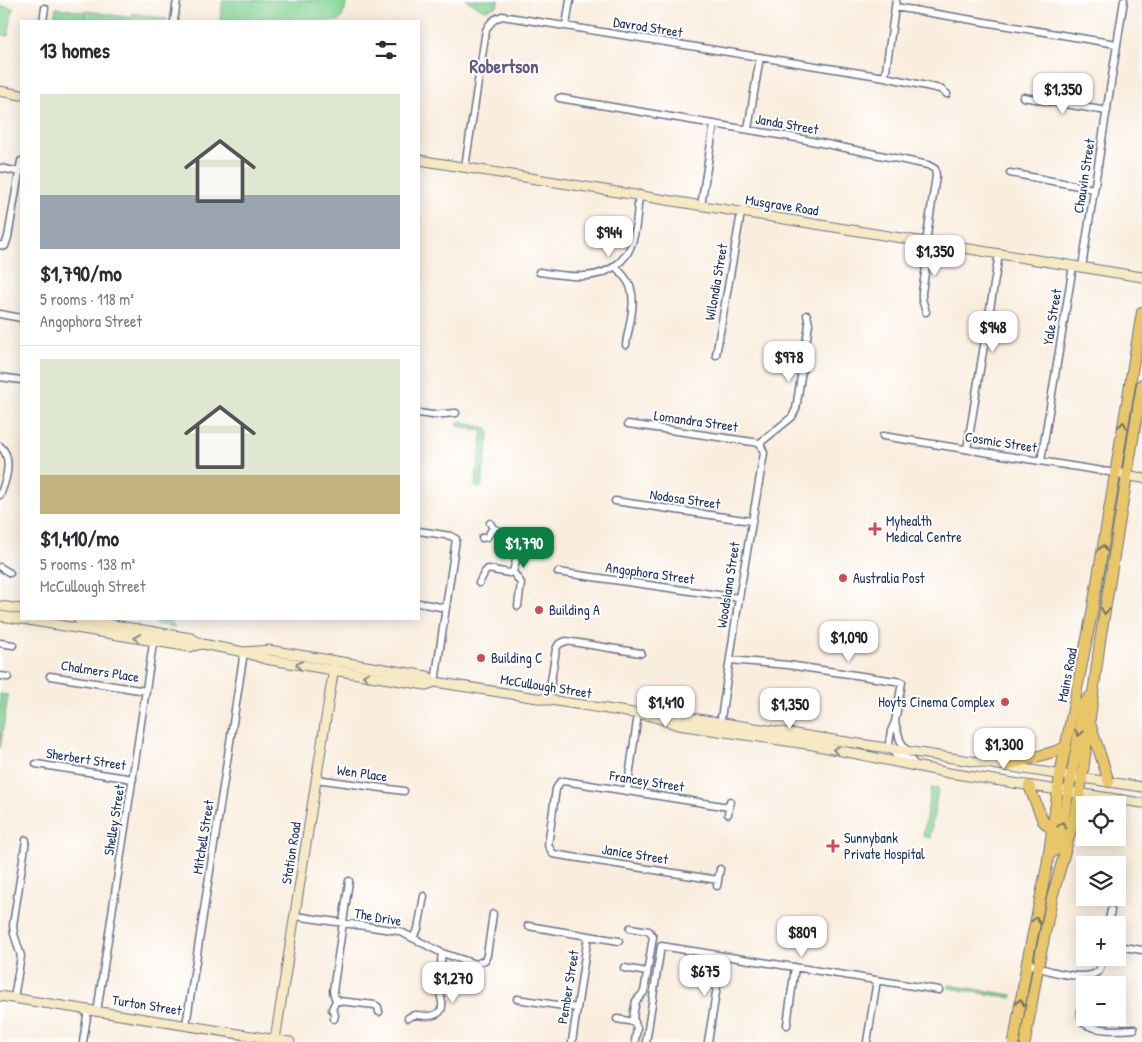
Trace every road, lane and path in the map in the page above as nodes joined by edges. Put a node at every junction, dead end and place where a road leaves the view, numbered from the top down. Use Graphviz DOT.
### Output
graph roads {
  1 [pos="177,0"];
  2 [pos="570,0"];
  3 [pos="1124,0"];
  4 [pos="896,3"];
  5 [pos="45,8"];
  6 [pos="43,20"];
  7 [pos="174,20"];
  8 [pos="566,26"];
  9 [pos="1116,44"];
  10 [pos="760,57"];
  11 [pos="885,77"];
  12 [pos="0,91"];
  13 [pos="947,94"];
  14 [pos="20,95"];
  15 [pos="1023,97"];
  16 [pos="560,98"];
  17 [pos="1107,111"];
  18 [pos="714,124"];
  19 [pos="748,129"];
  20 [pos="420,160"];
  21 [pos="466,167"];
  22 [pos="0,168"];
  23 [pos="20,172"];
  24 [pos="1010,173"];
  25 [pos="1094,189"];
  26 [pos="639,194"];
  27 [pos="701,206"];
  28 [pos="741,212"];
  29 [pos="928,242"];
  30 [pos="0,245"];
  31 [pos="999,254"];
  32 [pos="615,266"];
  33 [pos="1078,266"];
  34 [pos="539,272"];
  35 [pos="1142,277"];
  36 [pos="926,312"];
  37 [pos="1142,312"];
  38 [pos="0,314"];
  39 [pos="808,315"];
  40 [pos="20,318"];
  41 [pos="626,345"];
  42 [pos="716,356"];
  43 [pos="0,377"];
  44 [pos="20,380"];
  45 [pos="1142,384"];
  46 [pos="420,413"];
  47 [pos="456,413"];
  48 [pos="628,424"];
  49 [pos="883,436"];
  50 [pos="760,443"];
  51 [pos="0,446"];
  52 [pos="967,449"];
  53 [pos="1041,461"];
  54 [pos="1115,473"];
  55 [pos="1128,475"];
  56 [pos="1142,478"];
  57 [pos="0,495"];
  58 [pos="615,501"];
  59 [pos="751,521"];
  60 [pos="420,531"];
  61 [pos="482,538"];
  62 [pos="550,538"];
  63 [pos="522,541"];
  64 [pos="0,567"];
  65 [pos="513,572"];
  66 [pos="558,572"];
  67 [pos="10,573"];
  68 [pos="479,583"];
  69 [pos="739,598"];
  70 [pos="420,603"];
  71 [pos="0,606"];
  72 [pos="518,606"];
  73 [pos="446,608"];
  74 [pos="20,609"];
  75 [pos="0,616"];
  76 [pos="20,618"];
  77 [pos="34,620"];
  78 [pos="82,620"];
  79 [pos="154,636"];
  80 [pos="0,643"];
  81 [pos="13,645"];
  82 [pos="244,652"];
  83 [pos="641,653"];
  84 [pos="730,660"];
  85 [pos="334,666"];
  86 [pos="0,676"];
  87 [pos="50,676"];
  88 [pos="8,678"];
  89 [pos="435,682"];
  90 [pos="146,691"];
  91 [pos="1093,693"];
  92 [pos="548,700"];
  93 [pos="638,714"];
  94 [pos="895,722"];
  95 [pos="1090,722"];
  96 [pos="720,727"];
  97 [pos="1066,747"];
  98 [pos="891,749"];
  99 [pos="907,752"];
  100 [pos="36,764"];
  101 [pos="1006,766"];
  102 [pos="917,767"];
  103 [pos="1060,775"];
  104 [pos="1071,776"];
  105 [pos="1082,778"];
  106 [pos="316,779"];
  107 [pos="133,780"];
  108 [pos="1109,782"];
  109 [pos="1030,786"];
  110 [pos="1142,788"];
  111 [pos="1057,790"];
  112 [pos="404,791"];
  113 [pos="627,791"];
  114 [pos="1069,792"];
  115 [pos="1080,793"];
  116 [pos="1097,796"];
  117 [pos="1126,801"];
  118 [pos="1142,803"];
  119 [pos="729,807"];
  120 [pos="1076,822"];
  121 [pos="1052,830"];
  122 [pos="26,840"];
  123 [pos="549,850"];
  124 [pos="1048,855"];
  125 [pos="720,869"];
  126 [pos="348,881"];
  127 [pos="424,896"];
  128 [pos="1111,910"];
  129 [pos="493,914"];
  130 [pos="295,916"];
  131 [pos="1110,916"];
  132 [pos="343,923"];
  133 [pos="528,926"];
  134 [pos="630,928"];
  135 [pos="588,936"];
  136 [pos="413,937"];
  137 [pos="619,941"];
  138 [pos="1126,947"];
  139 [pos="1142,950"];
  140 [pos="442,952"];
  141 [pos="722,956"];
  142 [pos="1027,962"];
  143 [pos="1101,966"];
  144 [pos="624,968"];
  145 [pos="795,968"];
  146 [pos="1038,968"];
  147 [pos="647,972"];
  148 [pos="1082,976"];
  149 [pos="1089,976"];
  150 [pos="877,980"];
  151 [pos="939,990"];
  152 [pos="0,996"];
  153 [pos="14,998"];
  154 [pos="337,999"];
  155 [pos="517,999"];
  156 [pos="577,1008"];
  157 [pos="92,1011"];
  158 [pos="379,1012"];
  159 [pos="408,1018"];
  160 [pos="334,1019"];
  161 [pos="617,1019"];
  162 [pos="635,1022"];
  163 [pos="787,1024"];
  164 [pos="186,1025"];
  165 [pos="1087,1026"];
  166 [pos="1134,1029"];
  167 [pos="283,1041"];
  168 [pos="83,1042"];
  169 [pos="572,1042"];
  170 [pos="635,1042"];
  171 [pos="646,1042"];
  172 [pos="708,1042"];
  173 [pos="867,1042"];
  174 [pos="1014,1042"];
  175 [pos="1026,1042"];
  1 -- 7 [label="street"];
  2 -- 8 [label="street"];
  3 -- 9 [label="street, Chauvin Street"];
  4 -- 9 [label="street"];
  4 -- 11 [label="street"];
  5 -- 6 [label="street"];
  8 -- 10 [label="street, Davrod Street"];
  8 -- 21 [label="street, Davrod Street"];
  9 -- 17 [label="street, Chauvin Street"];
  10 -- 11 [label="street, Davrod Street"];
  10 -- 19 [label="street"];
  11 -- 13 [label="street, Davrod Street"];
  12 -- 14 [label="main road"];
  15 -- 17 [label="street"];
  16 -- 18 [label="street, Janda Street"];
  17 -- 25 [label="street, Chauvin Street"];
  18 -- 19 [label="street, Janda Street"];
  18 -- 27 [label="street"];
  19 -- 29 [label="street, Janda Street"];
  20 -- 21 [label="main road, Musgrave Road"];
  21 -- 26 [label="main road, Musgrave Road"];
  22 -- 23 [label="street"];
  23 -- 30 [label="street"];
  24 -- 25 [label="street"];
  25 -- 33 [label="street, Chauvin Street"];
  26 -- 27 [label="main road, Musgrave Road"];
  26 -- 32 [label="street"];
  27 -- 28 [label="main road, Musgrave Road"];
  28 -- 29 [label="main road, Musgrave Road"];
  28 -- 42 [label="street, Wilondia Street"];
  29 -- 31 [label="main road, Musgrave Road"];
  29 -- 36 [label="street, Janda Street"];
  31 -- 33 [label="main road, Musgrave Road"];
  31 -- 52 [label="street"];
  32 -- 34 [label="street"];
  32 -- 41 [label="street"];
  33 -- 35 [label="main road, Musgrave Road"];
  33 -- 53 [label="street, Yale Street"];
  54 -- 37 [label="main road, Mains Road, one-way"];
  38 -- 40 [label="street"];
  39 -- 50 [label="street"];
  43 -- 44 [label="street"];
  45 -- 55 [label="main road, Mains Road"];
  46 -- 47 [label="street"];
  48 -- 50 [label="street, Lomandra Street"];
  49 -- 52 [label="street, Cosmic Street"];
  50 -- 59 [label="street, Woodsiana Street"];
  51 -- 57 [label="street"];
  52 -- 53 [label="street, Cosmic Street"];
  53 -- 54 [label="street, Cosmic Street"];
  54 -- 55 [label="main road"];
  97 -- 54 [label="main road, Mains Road, one-way"];
  55 -- 56 [label="main road"];
  55 -- 91 [label="main road, Mains Road, one-way"];
  58 -- 59 [label="street, Nodosa Street"];
  59 -- 69 [label="street, Woodsiana Street"];
  60 -- 73 [label="street"];
  61 -- 63 [label="street"];
  62 -- 63 [label="street"];
  63 -- 65 [label="street"];
  64 -- 67 [label="street"];
  65 -- 68 [label="street"];
  65 -- 72 [label="street"];
  66 -- 69 [label="street, Angophora Street"];
  69 -- 84 [label="street, Woodsiana Street"];
  70 -- 73 [label="street"];
  71 -- 74 [label="main road"];
  73 -- 89 [label="street"];
  75 -- 76 [label="main road, McCullough Street"];
  79 -- 77 [label="main road, McCullough Street, one-way"];
  78 -- 79 [label="main road, McCullough Street"];
  79 -- 82 [label="main road, McCullough Street"];
  79 -- 90 [label="street, Shelley Street"];
  80 -- 81 [label="street"];
  82 -- 85 [label="main road, McCullough Street"];
  82 -- 164 [label="street, Mitchell Street"];
  83 -- 92 [label="street"];
  84 -- 94 [label="street"];
  84 -- 96 [label="street, Woodsiana Street"];
  85 -- 89 [label="main road, McCullough Street"];
  85 -- 106 [label="main road, Station Road"];
  86 -- 88 [label="street"];
  87 -- 90 [label="street, Chalmers Place"];
  89 -- 92 [label="main road, McCullough Street"];
  90 -- 107 [label="street, Shelley Street"];
  91 -- 95 [label="main road, Mains Road"];
  91 -- 104 [label="main road, one-way"];
  92 -- 93 [label="main road, McCullough Street"];
  93 -- 96 [label="main road, McCullough Street"];
  93 -- 113 [label="street"];
  94 -- 98 [label="street"];
  94 -- 99 [label="street"];
  95 -- 105 [label="main road, Mains Road"];
  95 -- 108 [label="main road"];
  96 -- 98 [label="main road, McCullough Street"];
  102 -- 96 [label="main road, McCullough Street, one-way"];
  97 -- 101 [label="main road"];
  97 -- 103 [label="main road, Mains Road"];
  98 -- 99 [label="main road, McCullough Street"];
  98 -- 102 [label="street"];
  99 -- 101 [label="main road, McCullough Street"];
  100 -- 107 [label="street, Sherbert Street"];
  101 -- 103 [label="main road, McCullough Street"];
  102 -- 109 [label="main road, McCullough Street"];
  103 -- 104 [label="main road, McCullough Street"];
  103 -- 111 [label="main road, Mains Road"];
  104 -- 105 [label="main road, McCullough Street"];
  104 -- 114 [label="main road"];
  105 -- 108 [label="main road, McCullough Street"];
  105 -- 115 [label="main road, Mains Road"];
  106 -- 112 [label="street, Wen Place"];
  106 -- 130 [label="main road, Station Road"];
  107 -- 157 [label="street, Shelley Street"];
  108 -- 110 [label="main road, McCullough Street"];
  109 -- 111 [label="main road, McCullough Street"];
  109 -- 121 [label="main road"];
  111 -- 114 [label="main road, McCullough Street"];
  111 -- 121 [label="main road, Mains Road"];
  113 -- 119 [label="street, Francey Street"];
  113 -- 123 [label="street, Francey Street"];
  114 -- 115 [label="main road, McCullough Street"];
  124 -- 114 [label="main road, one-way"];
  115 -- 116 [label="main road, McCullough Street"];
  117 -- 118 [label="main road, McCullough Street"];
  120 -- 146 [label="main road, Mains Road"];
  121 -- 124 [label="main road, Mains Road"];
  122 -- 153 [label="street"];
  123 -- 125 [label="street, Janice Street"];
  142 -- 124 [label="main road, Mains Road, one-way"];
  126 -- 132 [label="street"];
  127 -- 136 [label="street"];
  128 -- 131 [label="street"];
  129 -- 140 [label="street, The Drive"];
  130 -- 132 [label="street, The Drive"];
  130 -- 167 [label="main road, Station Road"];
  132 -- 136 [label="street, The Drive"];
  132 -- 154 [label="street"];
  133 -- 135 [label="street"];
  134 -- 147 [label="street"];
  135 -- 137 [label="street"];
  135 -- 156 [label="street, Pember Street"];
  136 -- 140 [label="street, The Drive"];
  138 -- 139 [label="street"];
  140 -- 159 [label="street"];
  141 -- 145 [label="street"];
  141 -- 171 [label="street"];
  141 -- 172 [label="street"];
  142 -- 146 [label="street"];
  174 -- 142 [label="main road, Mains Road, one-way"];
  143 -- 149 [label="street"];
  144 -- 147 [label="street"];
  145 -- 150 [label="street"];
  145 -- 163 [label="street"];
  146 -- 148 [label="street"];
  146 -- 175 [label="main road, Mains Road"];
  147 -- 162 [label="street"];
  150 -- 151 [label="street"];
  150 -- 173 [label="street"];
  152 -- 153 [label="main road, Turton Street"];
  153 -- 157 [label="main road, Turton Street"];
  154 -- 158 [label="street"];
  154 -- 160 [label="street"];
  155 -- 156 [label="street"];
  156 -- 169 [label="street, Pember Street"];
  157 -- 164 [label="main road, Turton Street"];
  157 -- 168 [label="street, Shelley Street"];
  161 -- 162 [label="street"];
  162 -- 170 [label="street"];
  164 -- 167 [label="main road, Turton Street"];
  165 -- 166 [label="street"];
}
